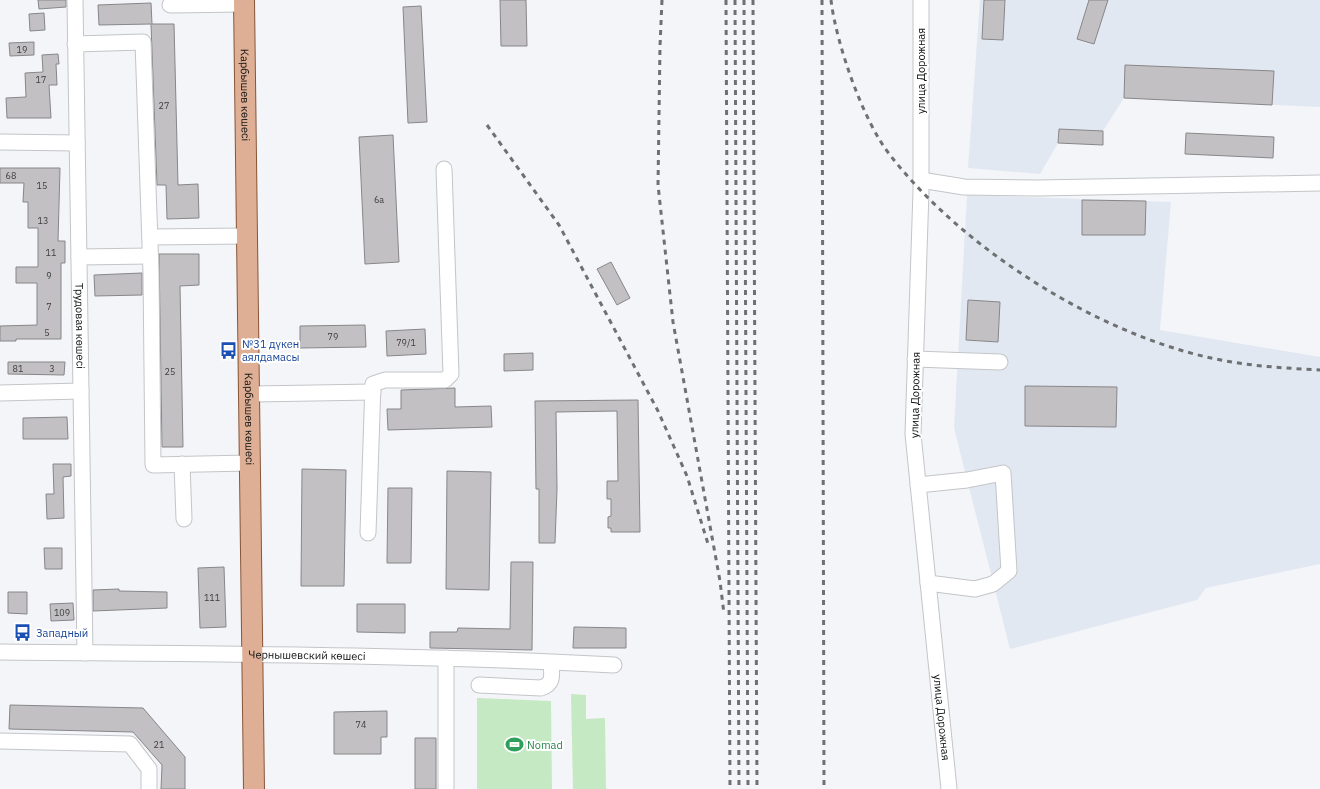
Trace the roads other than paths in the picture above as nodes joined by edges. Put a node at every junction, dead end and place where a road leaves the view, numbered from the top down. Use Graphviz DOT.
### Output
graph roads {
  1 [pos="75,0"];
  2 [pos="921,0"];
  3 [pos="244,2"];
  4 [pos="170,5"];
  5 [pos="75,44"];
  6 [pos="0,142"];
  7 [pos="78,142"];
  8 [pos="444,168"];
  9 [pos="921,180"];
  10 [pos="1320,183"];
  11 [pos="246,236"];
  12 [pos="150,237"];
  13 [pos="150,256"];
  14 [pos="79,257"];
  15 [pos="915,359"];
  16 [pos="1000,362"];
  17 [pos="81,391"];
  18 [pos="373,392"];
  19 [pos="0,393"];
  20 [pos="248,394"];
  21 [pos="249,463"];
  22 [pos="182,464"];
  23 [pos="918,485"];
  24 [pos="184,519"];
  25 [pos="368,533"];
  26 [pos="928,583"];
  27 [pos="0,652"];
  28 [pos="85,653"];
  29 [pos="251,654"];
  30 [pos="446,658"];
  31 [pos="552,663"];
  32 [pos="614,665"];
  33 [pos="479,685"];
  34 [pos="0,741"];
  35 [pos="149,789"];
  36 [pos="254,789"];
  37 [pos="446,789"];
  38 [pos="949,789"];
  1 -- 5 [label="street, Трудовая көшесі"];
  2 -- 9 [label="street, улица Дорожная"];
  3 -- 4 [label="street"];
  3 -- 11 [label="main road, Карбышев көшесі"];
  5 -- 7 [label="street, Трудовая көшесі"];
  5 -- 12 [label="street"];
  6 -- 7 [label="street"];
  7 -- 14 [label="street, Трудовая көшесі"];
  8 -- 18 [label="street"];
  9 -- 10 [label="street"];
  9 -- 15 [label="street, улица Дорожная"];
  11 -- 12 [label="street"];
  11 -- 20 [label="main road, Карбышев көшесі"];
  12 -- 13 [label="street"];
  13 -- 14 [label="street"];
  13 -- 22 [label="street"];
  14 -- 17 [label="street, Трудовая көшесі"];
  15 -- 16 [label="street"];
  15 -- 23 [label="street, улица Дорожная"];
  17 -- 19 [label="street"];
  17 -- 28 [label="street, Трудовая көшесі"];
  18 -- 20 [label="street"];
  18 -- 25 [label="street"];
  20 -- 21 [label="main road, Карбышев көшесі"];
  21 -- 22 [label="street"];
  21 -- 29 [label="main road, Карбышев көшесі"];
  22 -- 24 [label="street"];
  23 -- 26 [label="street, улица Дорожная"];
  23 -- 26 [label="street"];
  26 -- 38 [label="street, улица Дорожная"];
  27 -- 28 [label="street, Чернышевский көшесі"];
  28 -- 29 [label="street, Чернышевский көшесі"];
  29 -- 30 [label="street, Чернышевский көшесі"];
  29 -- 36 [label="main road, Карбышев көшесі"];
  30 -- 31 [label="street, Чернышевский көшесі"];
  30 -- 37 [label="street"];
  31 -- 32 [label="street, Чернышевский көшесі"];
  31 -- 33 [label="street"];
  34 -- 35 [label="street"];
}
